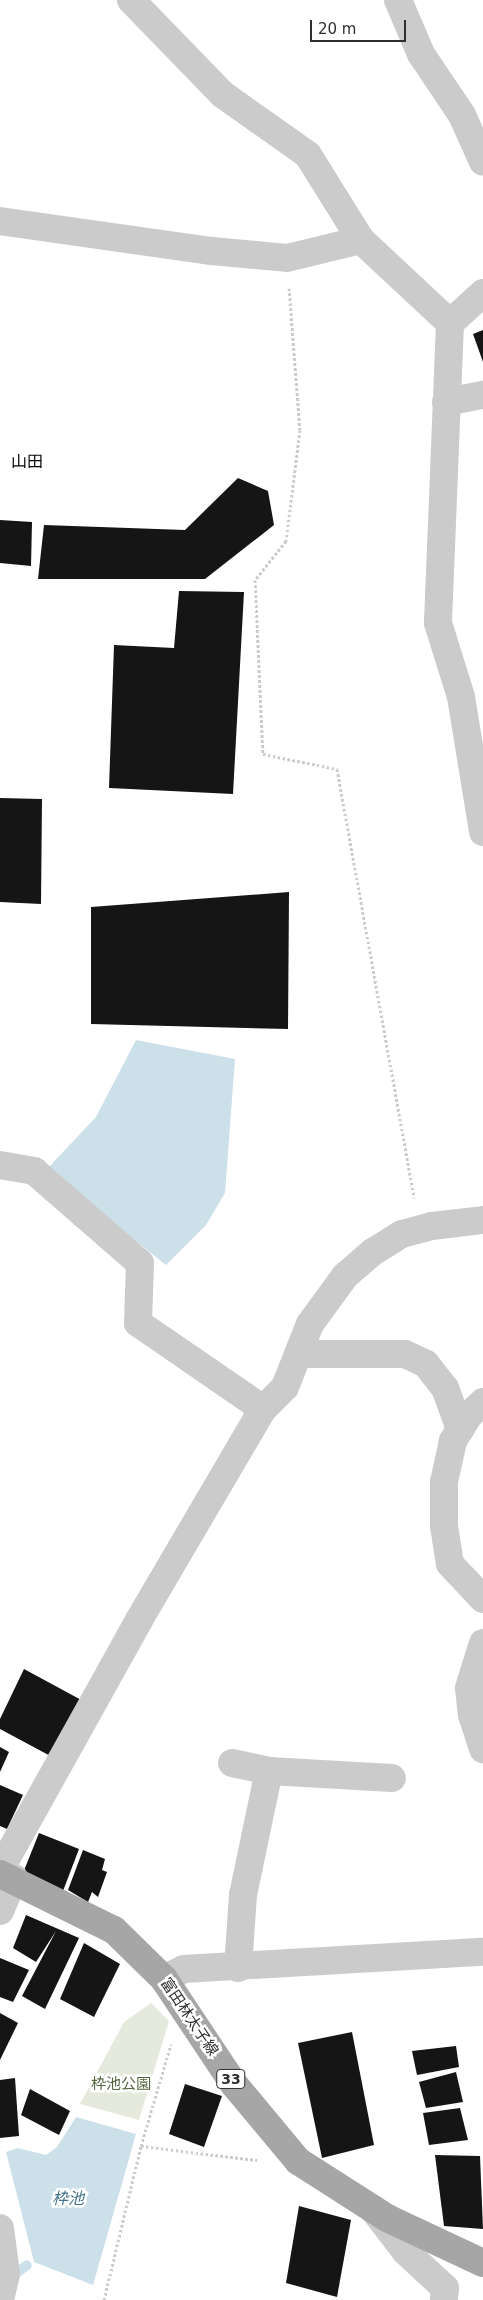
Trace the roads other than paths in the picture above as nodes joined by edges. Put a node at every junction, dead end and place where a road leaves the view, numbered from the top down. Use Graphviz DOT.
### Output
graph roads {
  1 [pos="132,0"];
  2 [pos="398,0"];
  3 [pos="483,162"];
  4 [pos="0,221"];
  5 [pos="362,240"];
  6 [pos="483,293"];
  7 [pos="450,323"];
  8 [pos="483,395"];
  9 [pos="446,402"];
  10 [pos="472,701"];
  11 [pos="483,832"];
  12 [pos="0,1165"];
  13 [pos="483,1220"];
  14 [pos="300,1354"];
  15 [pos="483,1402"];
  16 [pos="263,1409"];
  17 [pos="460,1429"];
  18 [pos="483,1600"];
  19 [pos="483,1643"];
  20 [pos="483,1749"];
  21 [pos="232,1763"];
  22 [pos="269,1770"];
  23 [pos="392,1778"];
  24 [pos="5,1874"];
  25 [pos="0,1911"];
  26 [pos="483,1952"];
  27 [pos="238,1968"];
  28 [pos="164,1979"];
  29 [pos="373,2209"];
  30 [pos="0,2228"];
  31 [pos="483,2263"];
  32 [pos="0,2299"];
  33 [pos="444,2300"];
  1 -- 5 [label="street"];
  2 -- 3 [label="street"];
  4 -- 5 [label="street"];
  5 -- 7 [label="street"];
  6 -- 7 [label="street"];
  7 -- 9 [label="street"];
  8 -- 9 [label="street"];
  9 -- 10 [label="street"];
  10 -- 11 [label="street"];
  12 -- 16 [label="street"];
  13 -- 14 [label="street"];
  14 -- 16 [label="street"];
  14 -- 17 [label="street"];
  15 -- 17 [label="street"];
  16 -- 24 [label="street"];
  17 -- 18 [label="street"];
  19 -- 20 [label="street"];
  21 -- 22 [label="street"];
  22 -- 23 [label="street"];
  22 -- 27 [label="street"];
  24 -- 25 [label="street"];
  24 -- 28 [label="main road, 富田林太子線 / 33"];
  26 -- 27 [label="street"];
  27 -- 28 [label="street"];
  28 -- 29 [label="main road, 富田林太子線 / 33"];
  29 -- 31 [label="main road, 富田林太子線 / 33"];
  29 -- 33 [label="street"];
  30 -- 32 [label="street"];
}
